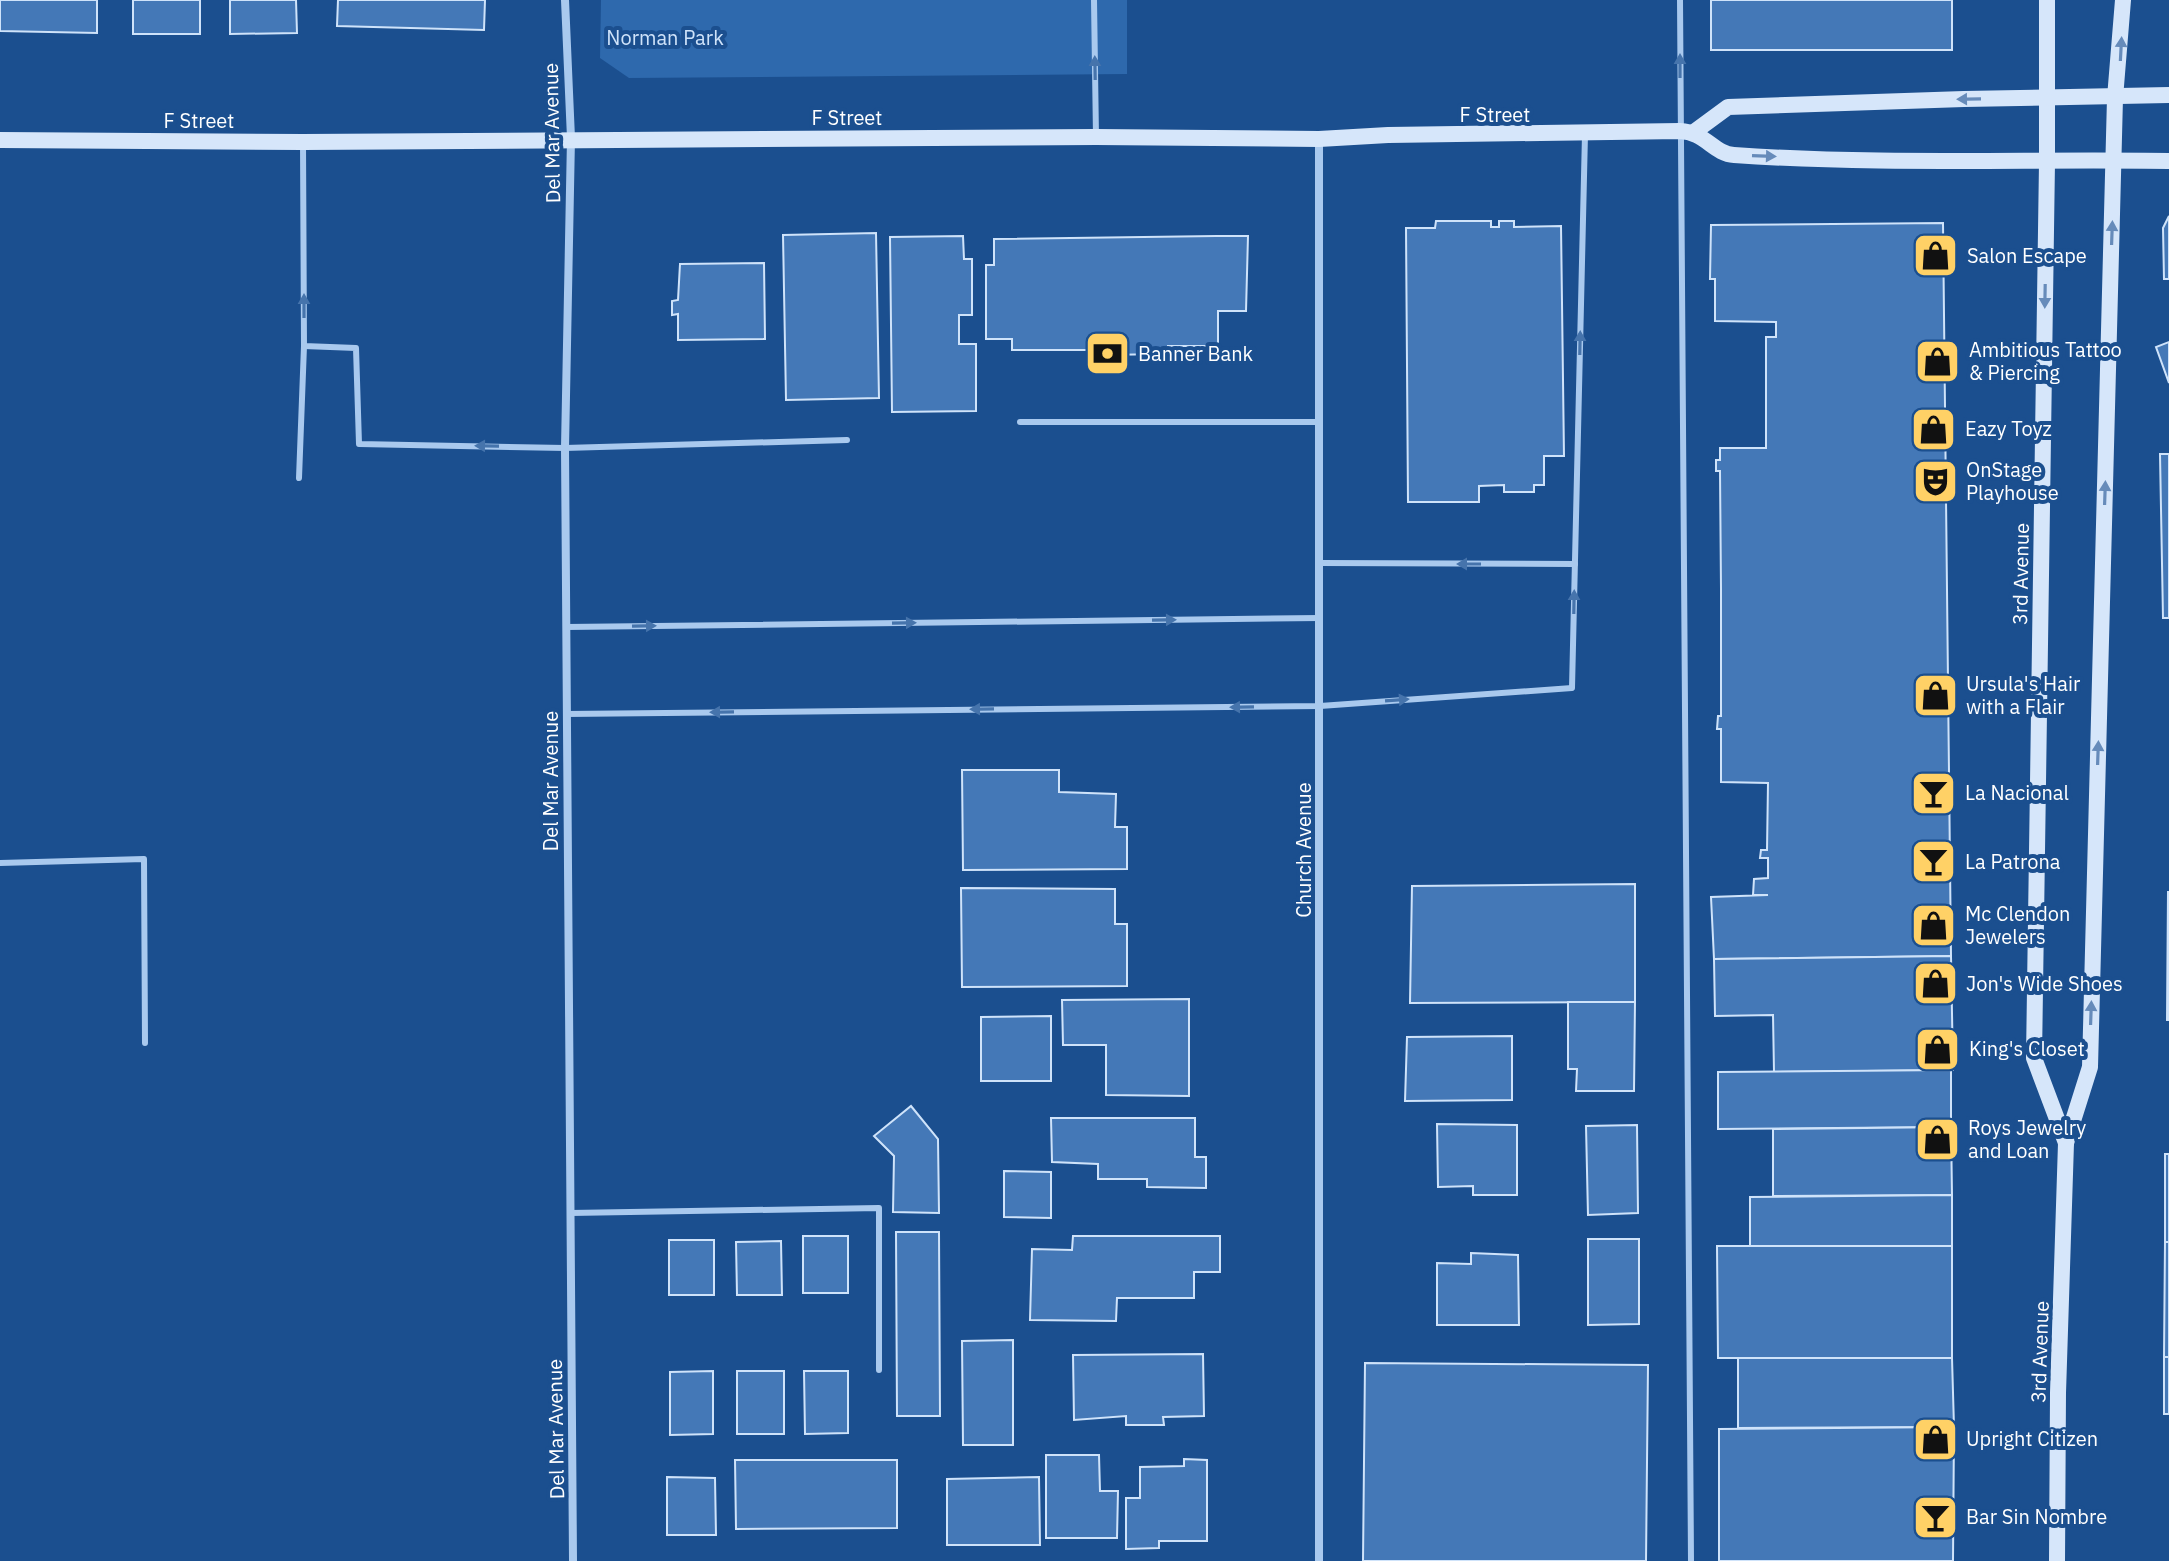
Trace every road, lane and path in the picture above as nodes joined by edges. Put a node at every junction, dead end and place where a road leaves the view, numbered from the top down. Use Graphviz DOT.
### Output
graph roads {
  1 [pos="565,0"];
  2 [pos="1094,0"];
  3 [pos="1680,0"];
  4 [pos="2047,0"];
  5 [pos="2123,0"];
  6 [pos="2169,95"];
  7 [pos="2047,97"];
  8 [pos="2115,98"];
  9 [pos="1687,132"];
  10 [pos="1585,134"];
  11 [pos="1096,137"];
  12 [pos="571,138"];
  13 [pos="1319,139"];
  14 [pos="0,140"];
  15 [pos="303,142"];
  16 [pos="2114,160"];
  17 [pos="2169,161"];
  18 [pos="2047,162"];
  19 [pos="304,346"];
  20 [pos="1020,422"];
  21 [pos="1320,422"];
  22 [pos="847,440"];
  23 [pos="565,448"];
  24 [pos="299,478"];
  25 [pos="1320,563"];
  26 [pos="1575,564"];
  27 [pos="1320,618"];
  28 [pos="566,627"];
  29 [pos="1320,706"];
  30 [pos="566,714"];
  31 [pos="0,863"];
  32 [pos="145,1043"];
  33 [pos="2066,1143"];
  34 [pos="570,1213"];
  35 [pos="879,1370"];
  36 [pos="573,1561"];
  37 [pos="1319,1561"];
  38 [pos="1691,1561"];
  39 [pos="2057,1561"];
  1 -- 12 [label="street, Del Mar Avenue"];
  11 -- 2 [label="lane, one-way"];
  9 -- 3 [label="lane, one-way"];
  4 -- 7 [label="main road, 3rd Avenue"];
  8 -- 5 [label="main road, 3rd Avenue, one-way"];
  6 -- 8 [label="main road"];
  7 -- 8 [label="main road"];
  7 -- 9 [label="main road, one-way"];
  7 -- 18 [label="main road, 3rd Avenue"];
  8 -- 16 [label="main road, 3rd Avenue"];
  9 -- 10 [label="main road, F Street"];
  9 -- 18 [label="main road, one-way"];
  9 -- 38 [label="lane"];
  10 -- 13 [label="main road, F Street"];
  26 -- 10 [label="lane, one-way"];
  11 -- 12 [label="main road, F Street"];
  11 -- 13 [label="main road, F Street"];
  12 -- 15 [label="main road, F Street"];
  12 -- 23 [label="street, Del Mar Avenue"];
  13 -- 21 [label="street, Church Avenue"];
  14 -- 15 [label="main road, F Street"];
  19 -- 15 [label="lane, one-way"];
  16 -- 17 [label="main road"];
  16 -- 18 [label="main road"];
  33 -- 16 [label="main road, 3rd Avenue, one-way"];
  18 -- 33 [label="main road, 3rd Avenue, one-way"];
  23 -- 19 [label="lane, one-way"];
  19 -- 24 [label="lane"];
  20 -- 21 [label="lane"];
  21 -- 25 [label="street, Church Avenue"];
  22 -- 23 [label="lane"];
  23 -- 28 [label="street, Del Mar Avenue"];
  26 -- 25 [label="lane, one-way"];
  25 -- 27 [label="street, Church Avenue"];
  29 -- 26 [label="lane, one-way"];
  28 -- 27 [label="lane, one-way"];
  27 -- 29 [label="street, Church Avenue"];
  28 -- 30 [label="street, Del Mar Avenue"];
  29 -- 30 [label="lane, one-way"];
  29 -- 37 [label="street, Church Avenue"];
  30 -- 34 [label="street, Del Mar Avenue"];
  31 -- 32 [label="lane"];
  33 -- 39 [label="main road, 3rd Avenue"];
  34 -- 35 [label="lane"];
  34 -- 36 [label="street, Del Mar Avenue"];
}
